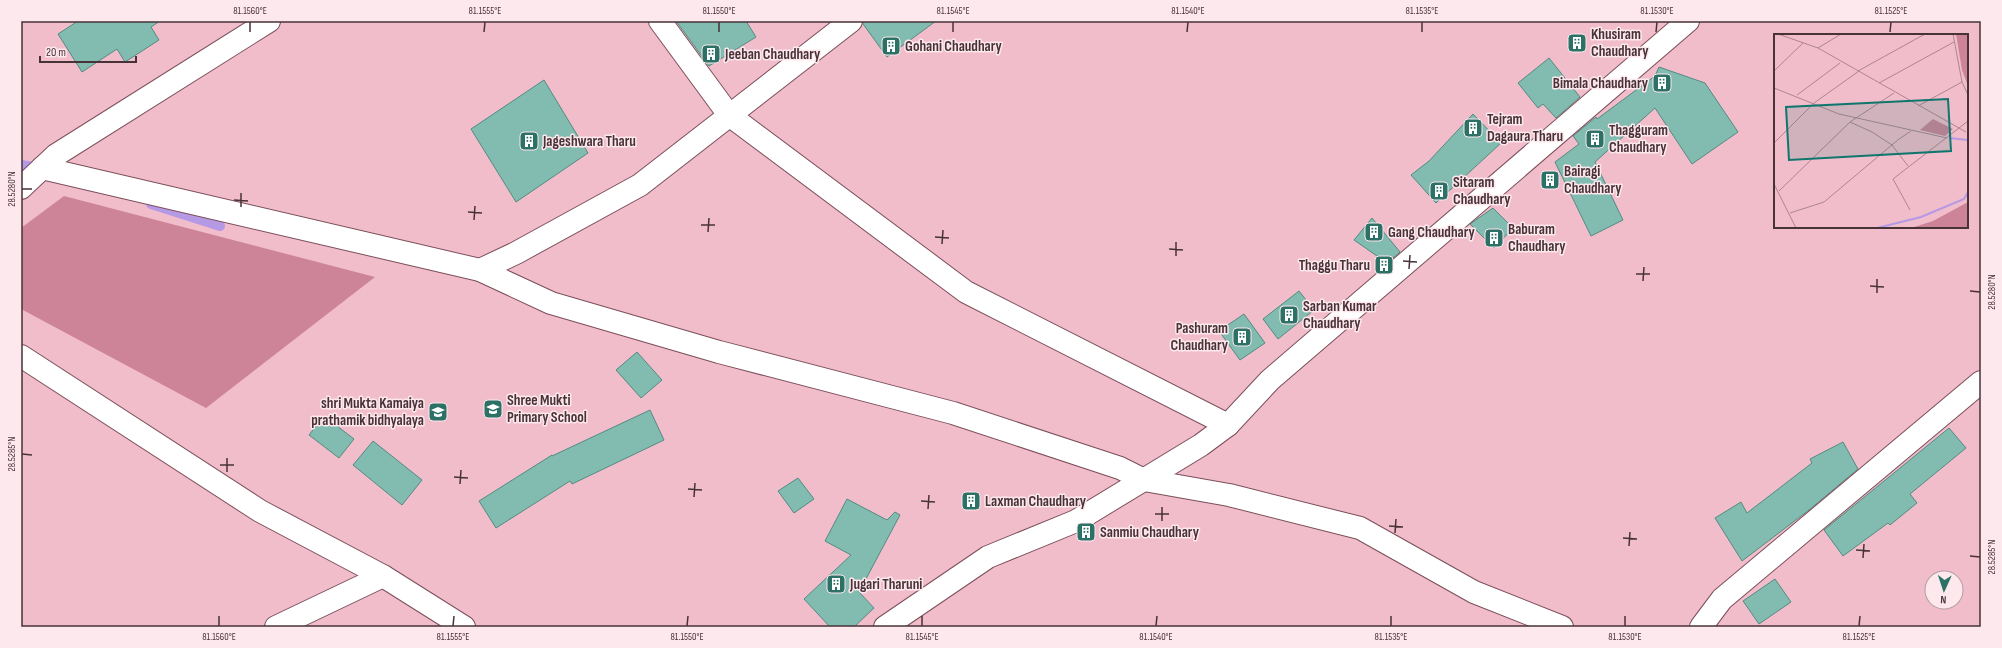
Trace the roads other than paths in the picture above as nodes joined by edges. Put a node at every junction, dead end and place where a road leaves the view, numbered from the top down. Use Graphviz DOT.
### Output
graph roads {
  1 [pos="269,21"];
  2 [pos="660,21"];
  3 [pos="851,21"];
  4 [pos="1688,21"];
  5 [pos="729,115"];
  6 [pos="42,168"];
  7 [pos="21,188"];
  8 [pos="480,270"];
  9 [pos="21,356"];
  10 [pos="1981,382"];
  11 [pos="1228,425"];
  12 [pos="1144,480"];
  13 [pos="382,576"];
  14 [pos="276,627"];
  15 [pos="464,627"];
  16 [pos="885,627"];
  17 [pos="1562,627"];
  18 [pos="1701,627"];
  1 -- 6 [label="street"];
  2 -- 5 [label="street"];
  3 -- 5 [label="street"];
  4 -- 11 [label="street"];
  5 -- 8 [label="street"];
  5 -- 11 [label="street"];
  6 -- 7 [label="street"];
  6 -- 8 [label="street"];
  8 -- 12 [label="street"];
  9 -- 13 [label="street"];
  10 -- 18 [label="street"];
  11 -- 12 [label="street"];
  12 -- 16 [label="street"];
  12 -- 17 [label="street"];
  13 -- 14 [label="street"];
  13 -- 15 [label="street"];
}
